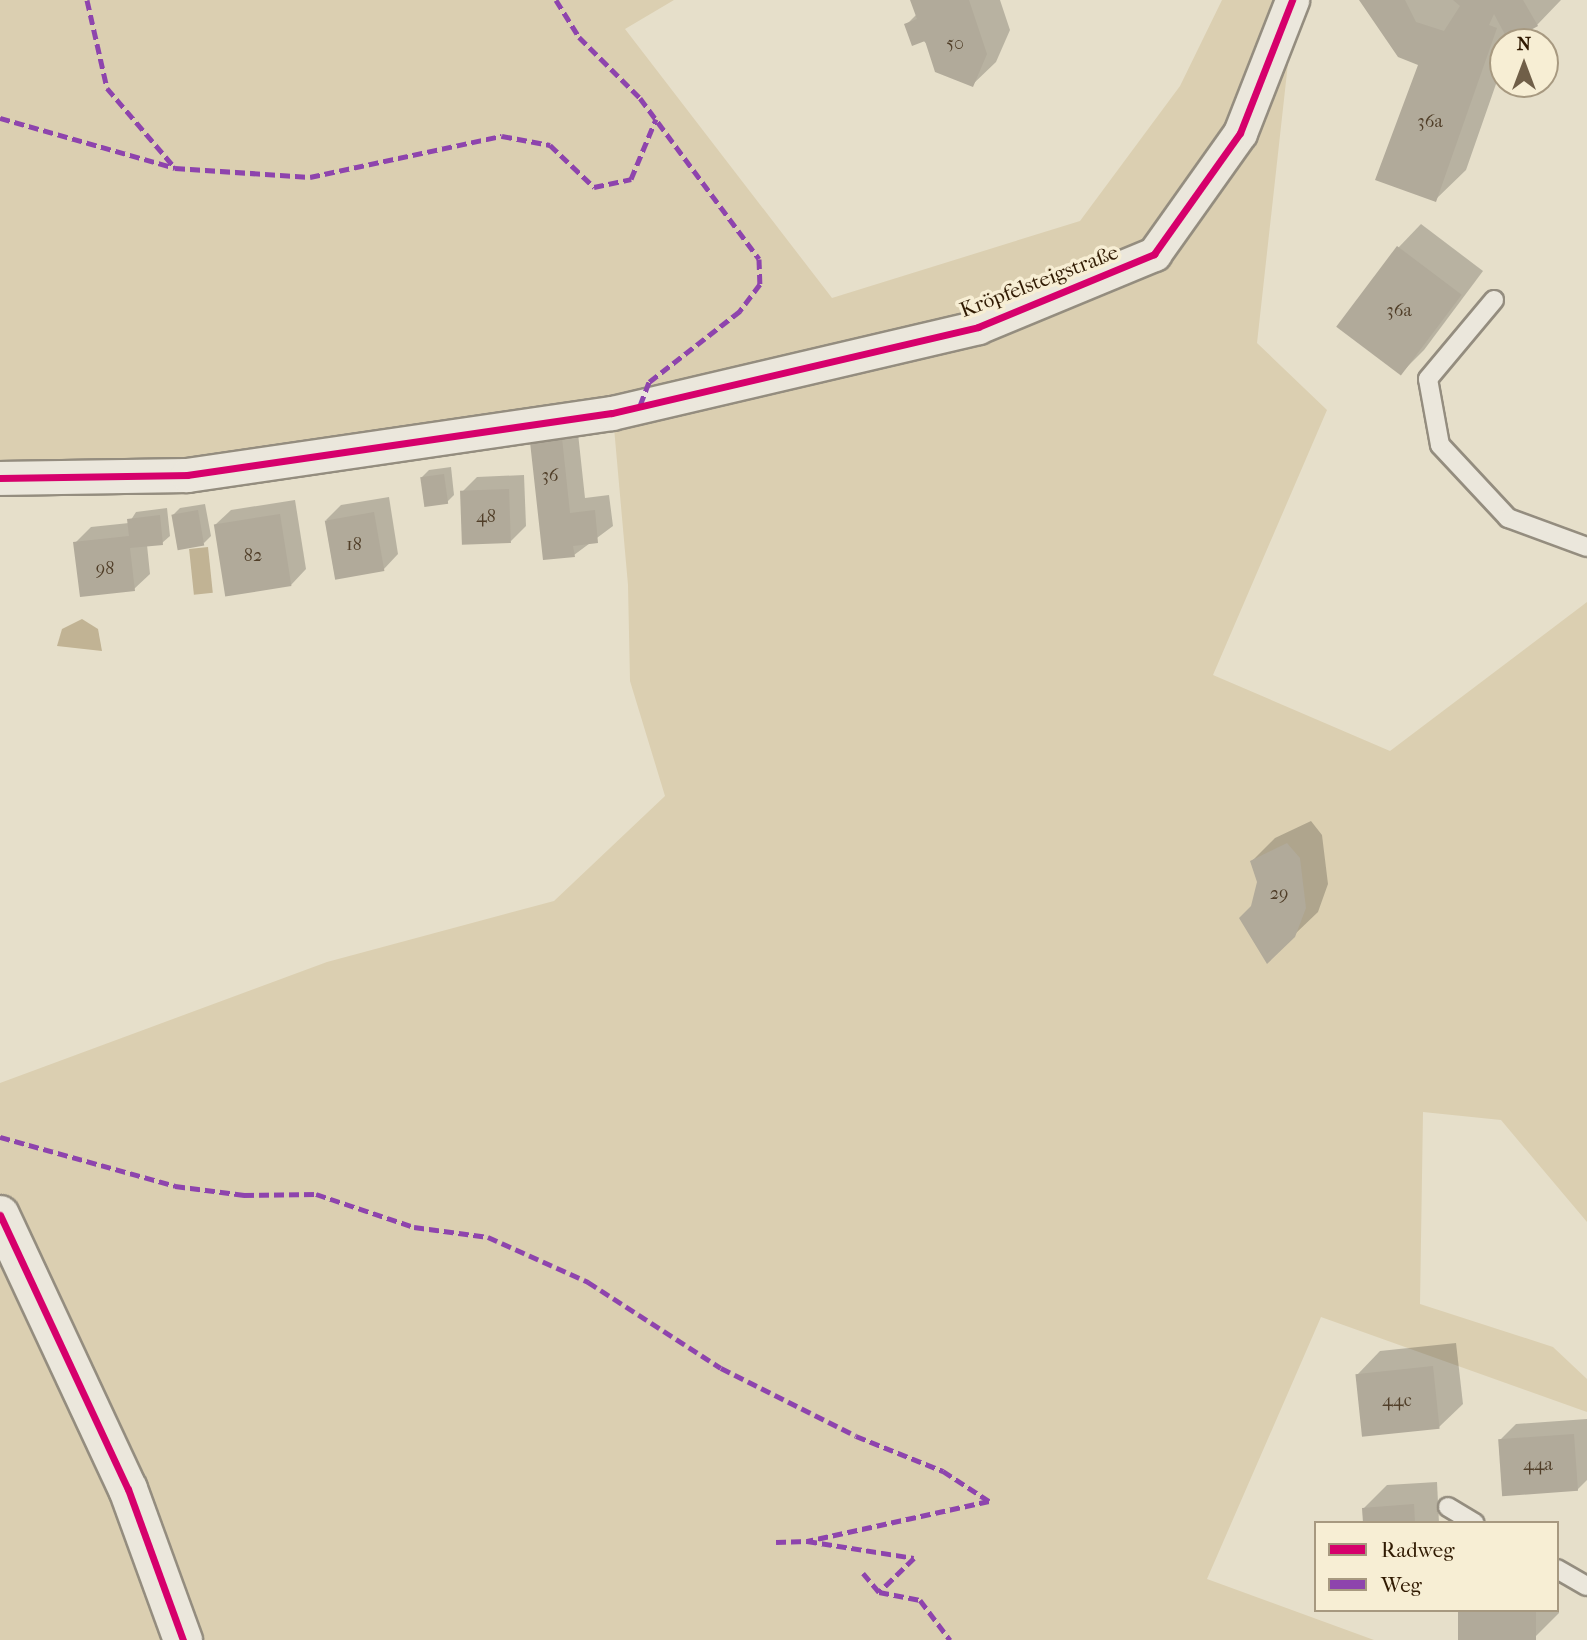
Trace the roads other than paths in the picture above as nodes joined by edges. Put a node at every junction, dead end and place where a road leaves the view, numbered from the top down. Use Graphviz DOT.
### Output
graph roads {
  1 [pos="1292,0"];
  2 [pos="1494,300"];
  3 [pos="0,478"];
  4 [pos="1587,547"];
  5 [pos="0,1215"];
  6 [pos="1448,1507"];
  7 [pos="1472,1521"];
  8 [pos="1587,1565"];
  9 [pos="1559,1570"];
  10 [pos="1583,1584"];
  11 [pos="183,1640"];
  1 -- 3 [label="street, Kröpfelsteigstraße"];
  2 -- 4 [label="lane"];
  5 -- 11 [label="street"];
  6 -- 7 [label="lane"];
  8 -- 10 [label="lane"];
  9 -- 10 [label="lane"];
}
